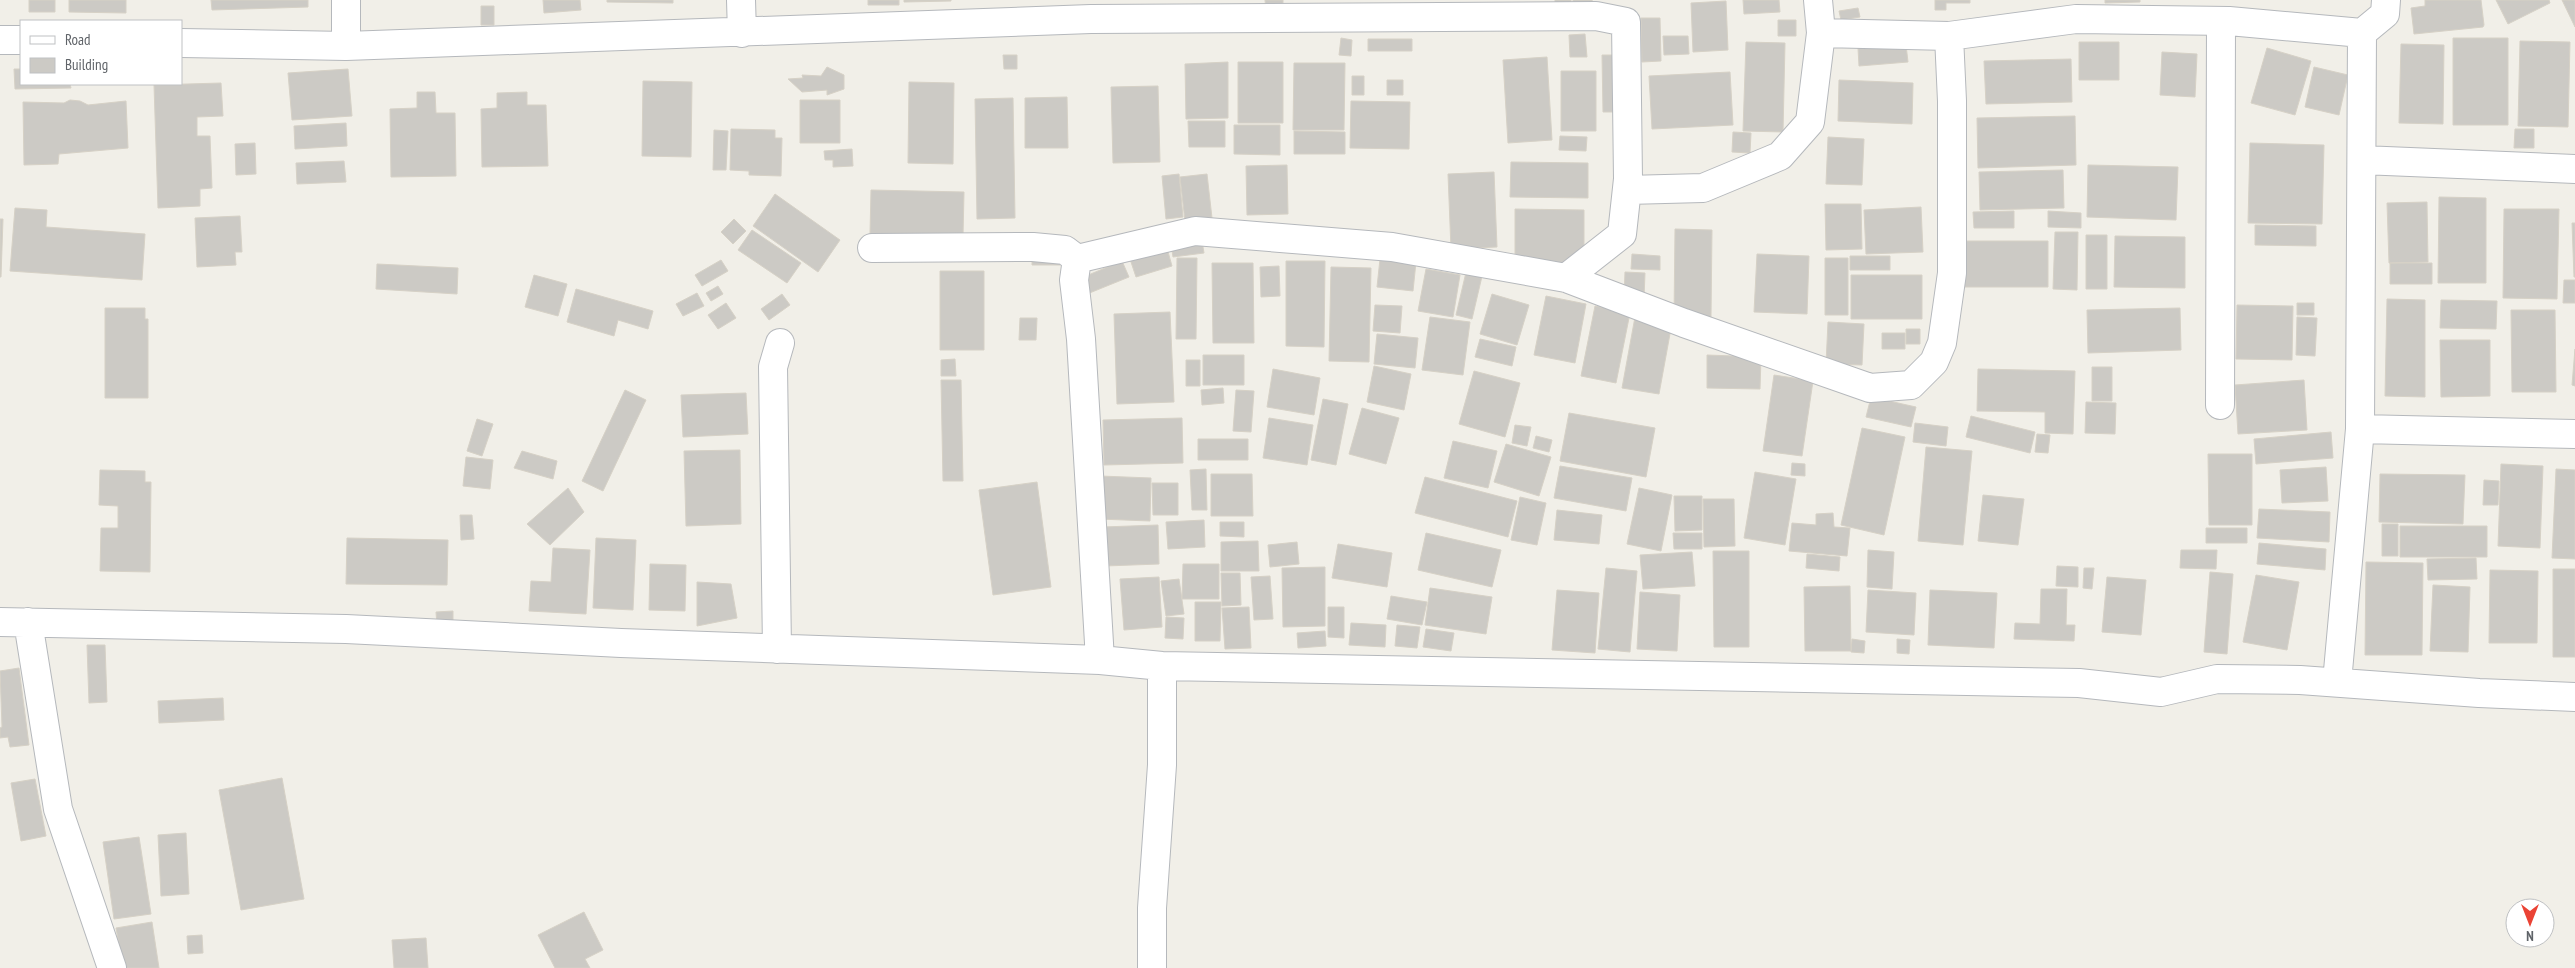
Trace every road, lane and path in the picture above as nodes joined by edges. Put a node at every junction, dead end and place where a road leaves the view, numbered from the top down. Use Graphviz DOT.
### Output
graph roads {
  1 [pos="346,0"];
  2 [pos="741,0"];
  3 [pos="1818,0"];
  4 [pos="2386,0"];
  5 [pos="2076,9"];
  6 [pos="1625,11"];
  7 [pos="2221,21"];
  8 [pos="742,32"];
  9 [pos="1822,33"];
  10 [pos="2362,33"];
  11 [pos="1950,36"];
  12 [pos="0,40"];
  13 [pos="20,40"];
  14 [pos="182,43"];
  15 [pos="346,46"];
  16 [pos="2362,160"];
  17 [pos="2575,169"];
  18 [pos="1627,190"];
  19 [pos="872,248"];
  20 [pos="1077,260"];
  21 [pos="1566,278"];
  22 [pos="780,343"];
  23 [pos="2220,405"];
  24 [pos="2360,429"];
  25 [pos="2575,434"];
  26 [pos="0,622"];
  27 [pos="28,622"];
  28 [pos="777,649"];
  29 [pos="1100,660"];
  30 [pos="1162,666"];
  31 [pos="2336,682"];
  32 [pos="2575,697"];
  33 [pos="112,968"];
  34 [pos="1152,968"];
  1 -- 15 [label="street"];
  2 -- 8 [label="street"];
  3 -- 9 [label="street"];
  4 -- 10 [label="street"];
  5 -- 7 [label="street"];
  5 -- 11 [label="street"];
  6 -- 8 [label="street"];
  6 -- 18 [label="street"];
  7 -- 10 [label="street"];
  7 -- 23 [label="street"];
  8 -- 15 [label="street"];
  9 -- 11 [label="street"];
  9 -- 18 [label="street"];
  10 -- 16 [label="street"];
  11 -- 21 [label="street"];
  12 -- 13 [label="street"];
  14 -- 15 [label="street"];
  16 -- 17 [label="street"];
  16 -- 24 [label="street"];
  18 -- 21 [label="street"];
  19 -- 20 [label="street"];
  20 -- 21 [label="street"];
  20 -- 29 [label="street"];
  22 -- 28 [label="street"];
  24 -- 25 [label="street"];
  24 -- 31 [label="street"];
  26 -- 27 [label="street"];
  27 -- 28 [label="street"];
  27 -- 33 [label="street"];
  28 -- 29 [label="street"];
  29 -- 30 [label="street"];
  30 -- 31 [label="street"];
  30 -- 34 [label="street"];
  31 -- 32 [label="street"];
}
